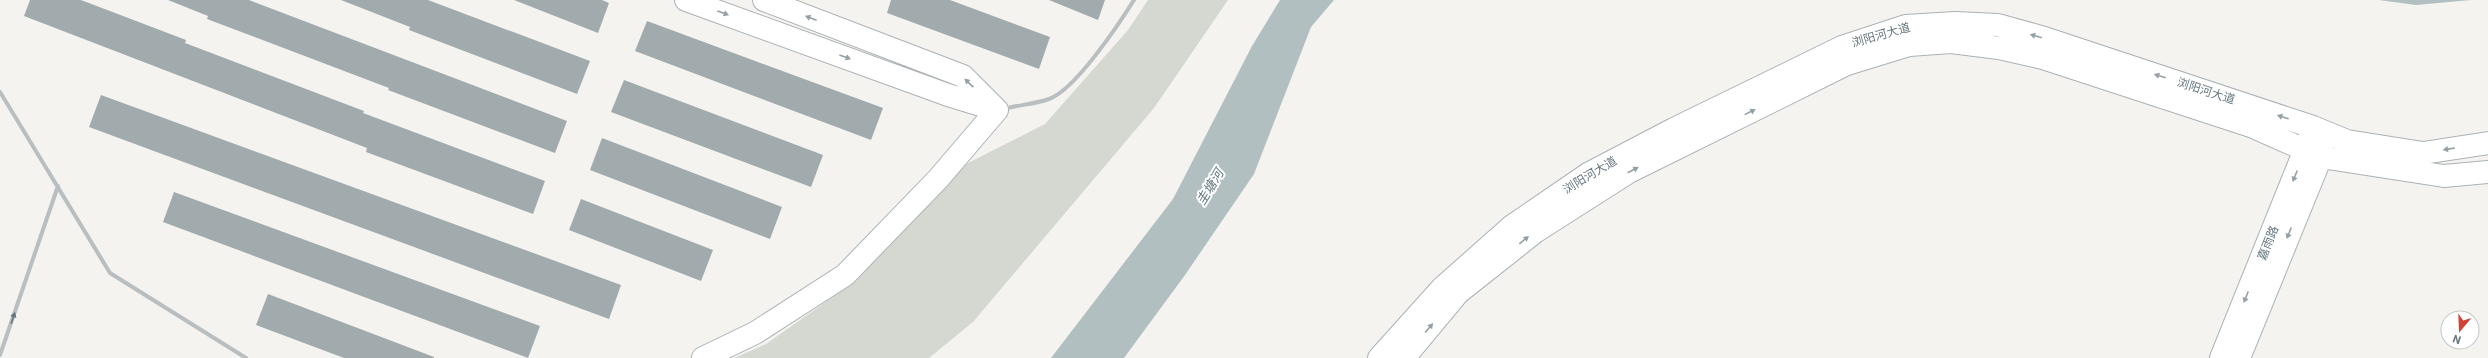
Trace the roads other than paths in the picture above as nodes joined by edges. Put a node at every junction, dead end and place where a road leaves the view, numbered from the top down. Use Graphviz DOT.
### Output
graph roads {
  1 [pos="686,0"];
  2 [pos="764,0"];
  3 [pos="1134,0"];
  4 [pos="0,92"];
  5 [pos="997,110"];
  6 [pos="2319,129"];
  7 [pos="2488,143"];
  8 [pos="2313,154"];
  9 [pos="2488,172"];
  10 [pos="58,186"];
  11 [pos="0,355"];
  12 [pos="246,358"];
  13 [pos="703,358"];
  14 [pos="1380,358"];
  15 [pos="1404,358"];
  16 [pos="2220,358"];
  17 [pos="2239,358"];
  1 -- 5 [label="main road, one-way"];
  5 -- 2 [label="main road, one-way"];
  3 -- 5 [label="street"];
  4 -- 10 [label="street"];
  5 -- 13 [label="main road"];
  7 -- 6 [label="main road, 浏阳河大道, one-way"];
  6 -- 8 [label="main road, 嘉雨路"];
  6 -- 14 [label="main road, 浏阳河大道, one-way"];
  8 -- 9 [label="main road, 浏阳河大道"];
  15 -- 8 [label="main road, 浏阳河大道, one-way"];
  8 -- 16 [label="main road, 嘉雨路, one-way"];
  8 -- 17 [label="main road, 嘉雨路, one-way"];
  11 -- 10 [label="street, one-way"];
  10 -- 12 [label="street"];
}
